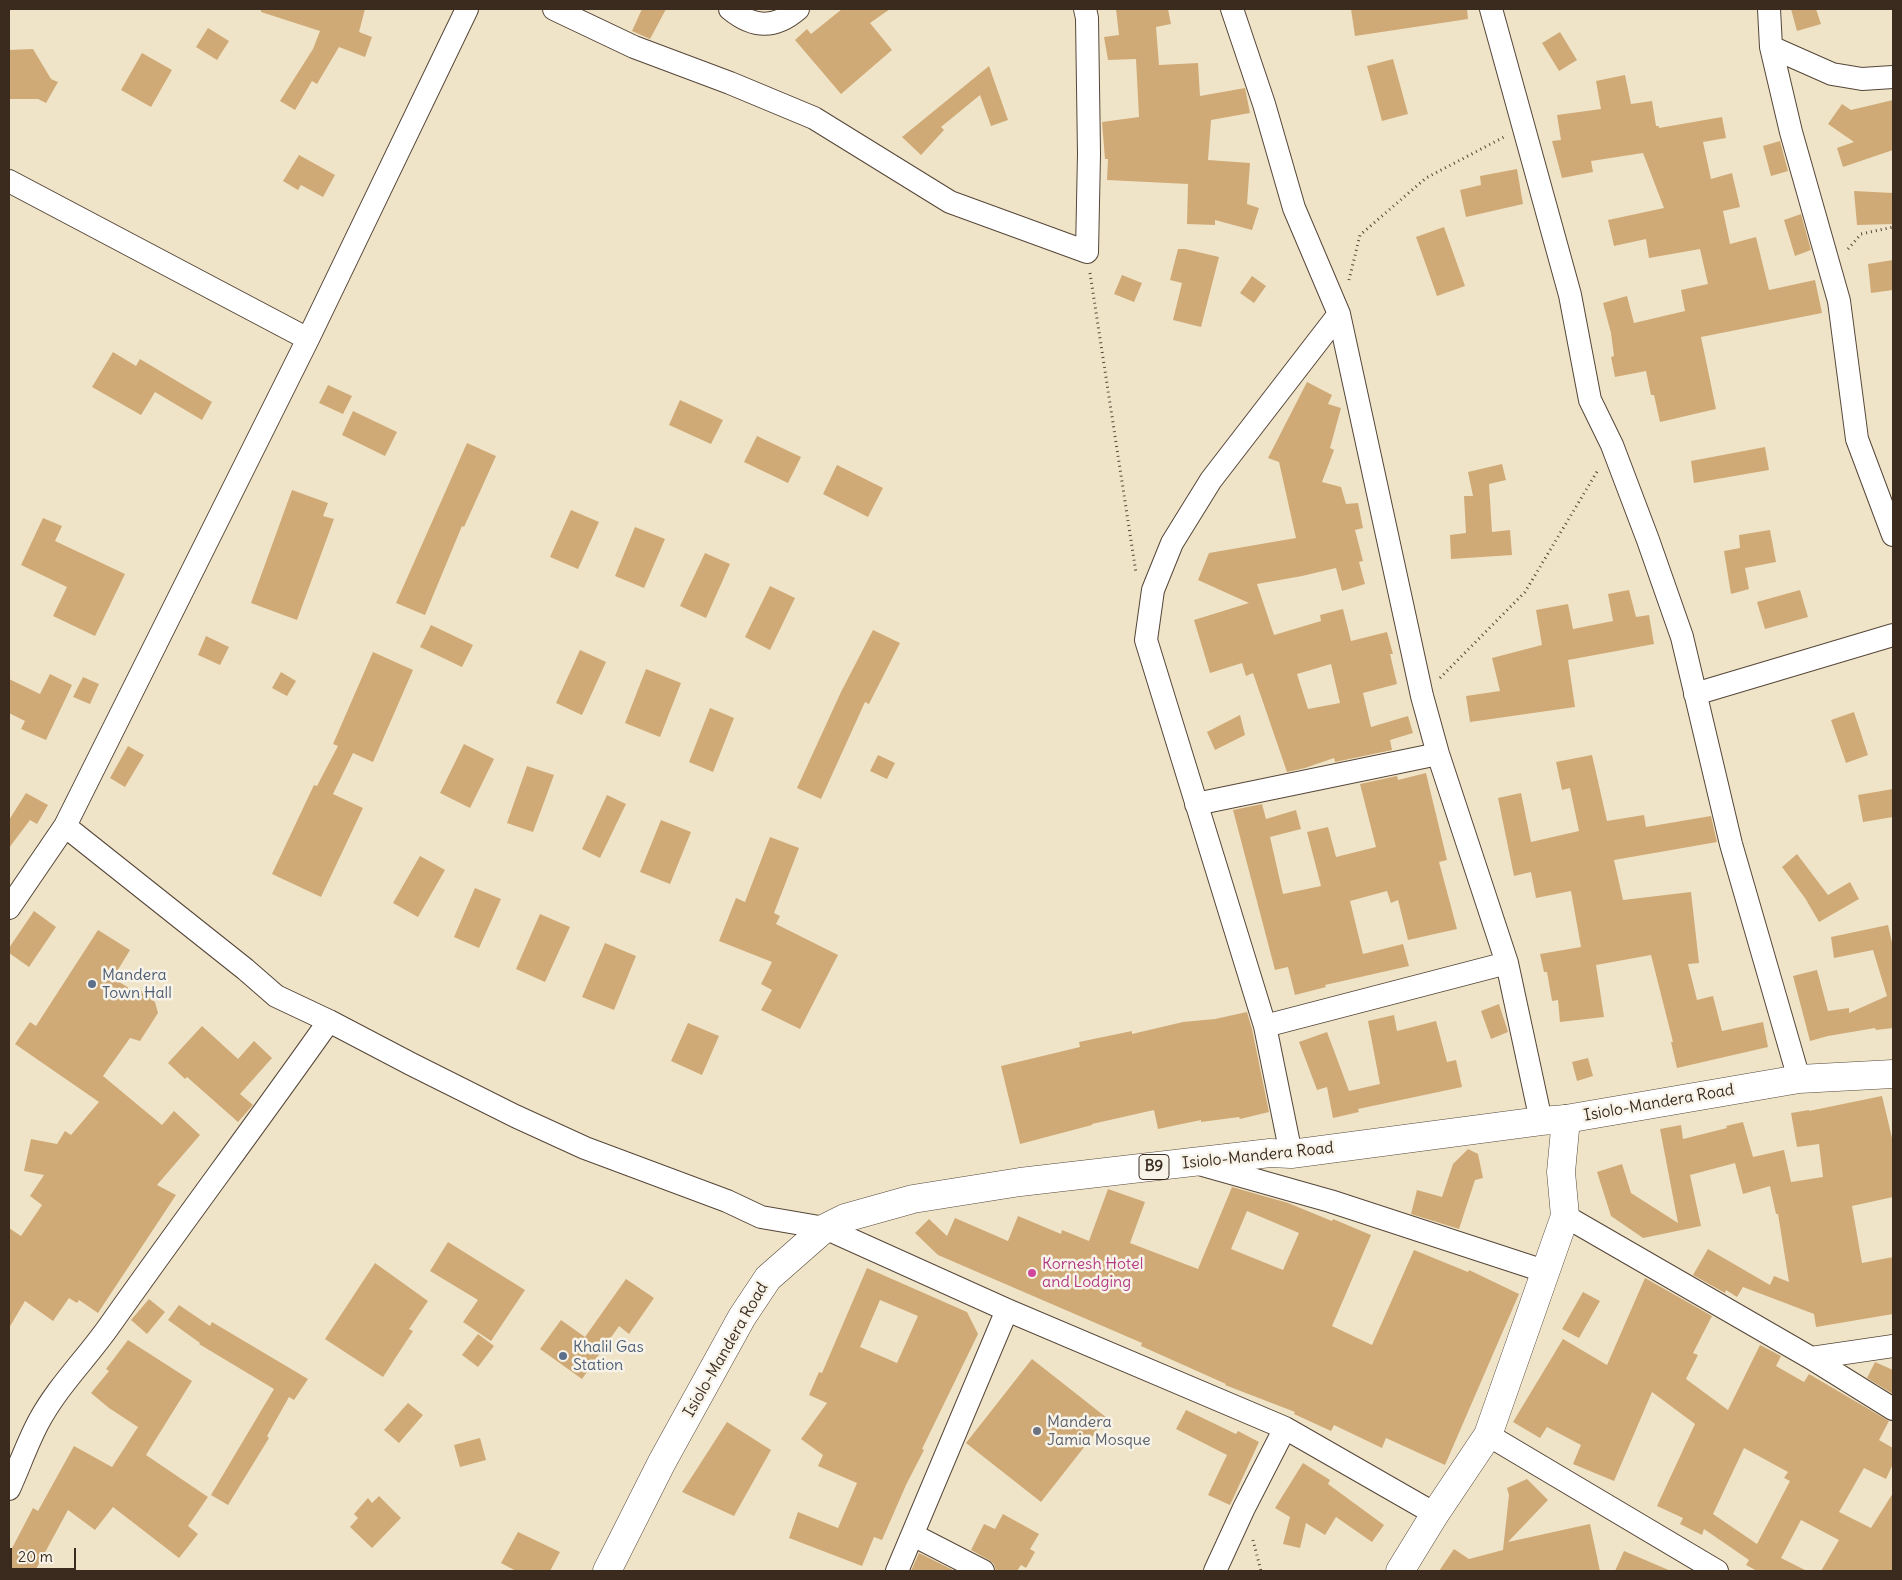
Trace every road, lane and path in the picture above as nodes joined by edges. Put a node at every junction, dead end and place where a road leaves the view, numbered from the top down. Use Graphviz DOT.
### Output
graph roads {
  1 [pos="467,9"];
  2 [pos="554,9"];
  3 [pos="730,9"];
  4 [pos="798,9"];
  5 [pos="1085,9"];
  6 [pos="1232,9"];
  7 [pos="1491,9"];
  8 [pos="1769,9"];
  9 [pos="1771,47"];
  10 [pos="1893,77"];
  11 [pos="1523,127"];
  12 [pos="9,181"];
  13 [pos="1893,227"];
  14 [pos="1088,252"];
  15 [pos="1844,253"];
  16 [pos="1340,314"];
  17 [pos="308,339"];
  18 [pos="1612,445"];
  19 [pos="1893,535"];
  20 [pos="1136,575"];
  21 [pos="1893,635"];
  22 [pos="1695,694"];
  23 [pos="1422,696"];
  24 [pos="1438,754"];
  25 [pos="1196,804"];
  26 [pos="65,826"];
  27 [pos="9,908"];
  28 [pos="1508,963"];
  29 [pos="329,1021"];
  30 [pos="1265,1026"];
  31 [pos="1893,1074"];
  32 [pos="1799,1079"];
  33 [pos="1554,1120"];
  34 [pos="1291,1154"];
  35 [pos="1194,1162"];
  36 [pos="1565,1216"];
  37 [pos="825,1228"];
  38 [pos="1547,1272"];
  39 [pos="1006,1310"];
  40 [pos="1893,1346"];
  41 [pos="1811,1358"];
  42 [pos="1893,1409"];
  43 [pos="1285,1428"];
  44 [pos="1488,1435"];
  45 [pos="9,1489"];
  46 [pos="1435,1514"];
  47 [pos="913,1535"];
  48 [pos="607,1571"];
  49 [pos="897,1571"];
  50 [pos="983,1571"];
  51 [pos="1215,1571"];
  52 [pos="1400,1571"];
  53 [pos="1717,1571"];
  1 -- 17 [label="street"];
  2 -- 14 [label="street"];
  3 -- 4 [label="street"];
  5 -- 14 [label="street"];
  6 -- 16 [label="street"];
  7 -- 11 [label="street"];
  8 -- 9 [label="street"];
  9 -- 10 [label="street"];
  9 -- 19 [label="street"];
  11 -- 16 [label="path"];
  11 -- 18 [label="street"];
  12 -- 17 [label="street"];
  13 -- 15 [label="path"];
  14 -- 20 [label="path"];
  16 -- 23 [label="street"];
  16 -- 25 [label="street"];
  17 -- 26 [label="street"];
  18 -- 22 [label="street"];
  18 -- 23 [label="path"];
  21 -- 22 [label="street"];
  22 -- 32 [label="street"];
  23 -- 24 [label="street"];
  24 -- 25 [label="street"];
  24 -- 28 [label="street"];
  25 -- 30 [label="street"];
  26 -- 27 [label="street"];
  26 -- 29 [label="street"];
  28 -- 30 [label="street"];
  28 -- 33 [label="street"];
  29 -- 37 [label="street"];
  29 -- 45 [label="street"];
  30 -- 34 [label="street"];
  31 -- 32 [label="main road, Isiolo-Mandera Road / B9"];
  32 -- 33 [label="main road, Isiolo-Mandera Road / B9"];
  33 -- 34 [label="main road, Isiolo-Mandera Road / B9"];
  33 -- 36 [label="main road"];
  34 -- 35 [label="main road, Isiolo-Mandera Road / B9"];
  35 -- 37 [label="main road, Isiolo-Mandera Road / B9"];
  35 -- 38 [label="street"];
  36 -- 38 [label="main road"];
  36 -- 41 [label="street"];
  37 -- 39 [label="street"];
  37 -- 48 [label="main road, Isiolo-Mandera Road / B9"];
  38 -- 44 [label="main road"];
  39 -- 43 [label="street"];
  39 -- 47 [label="street"];
  40 -- 41 [label="street"];
  41 -- 42 [label="street"];
  43 -- 46 [label="street"];
  43 -- 51 [label="street"];
  44 -- 46 [label="main road"];
  44 -- 53 [label="street"];
  46 -- 52 [label="main road"];
  47 -- 49 [label="street"];
  47 -- 50 [label="street"];
}
